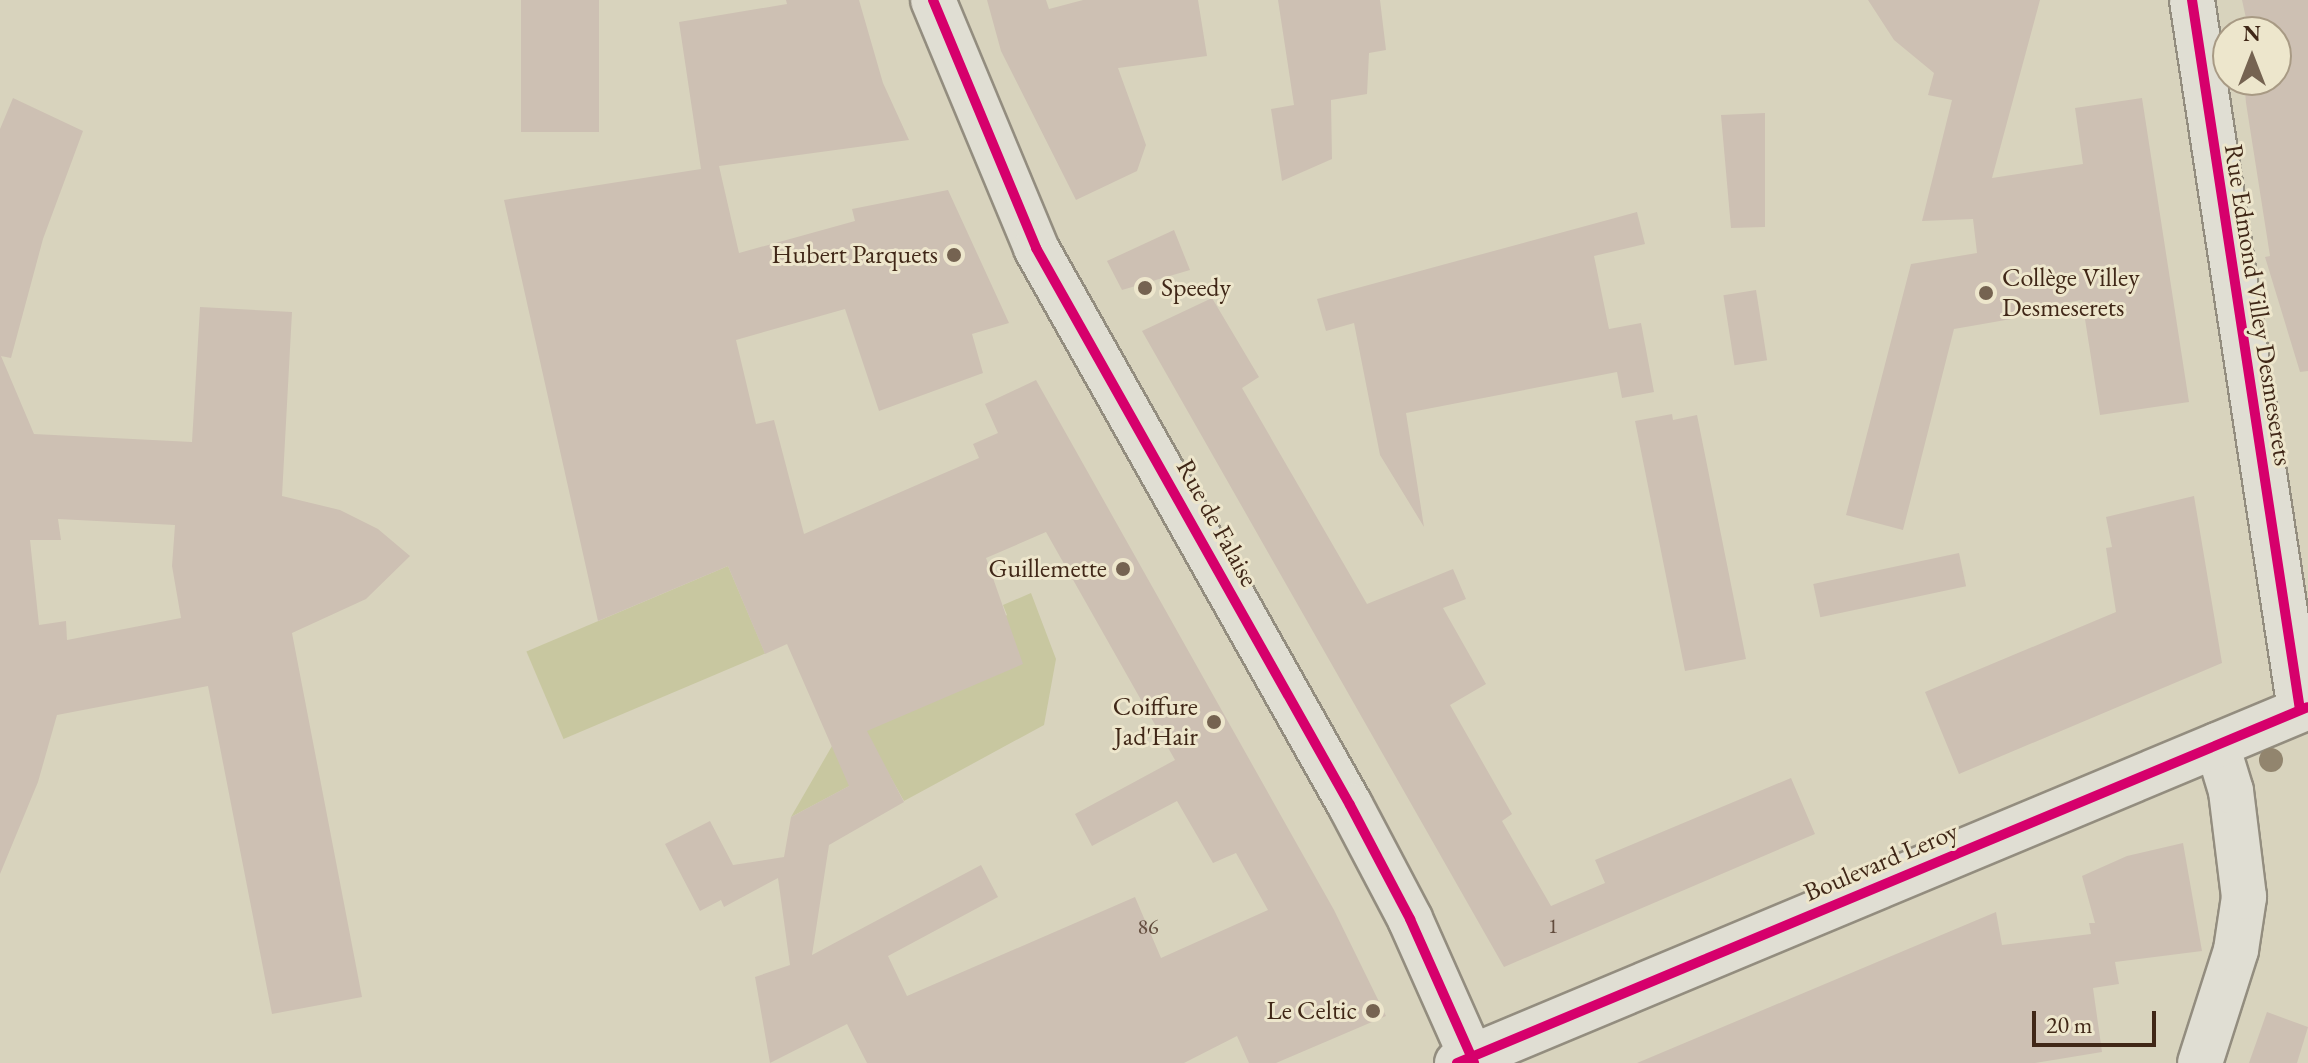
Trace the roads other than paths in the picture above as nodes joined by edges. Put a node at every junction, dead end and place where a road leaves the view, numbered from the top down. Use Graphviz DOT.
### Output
graph roads {
  1 [pos="933,0"];
  2 [pos="2192,0"];
  3 [pos="2304,709"];
  4 [pos="2217,745"];
  5 [pos="1467,1061"];
  6 [pos="2200,1063"];
  1 -- 5 [label="main road, Rue de Falaise"];
  2 -- 3 [label="main road, Rue Edmond Villey Desmeserets"];
  3 -- 4 [label="main road, Boulevard Leroy"];
  4 -- 5 [label="main road, Boulevard Leroy"];
  4 -- 6 [label="main road"];
}
